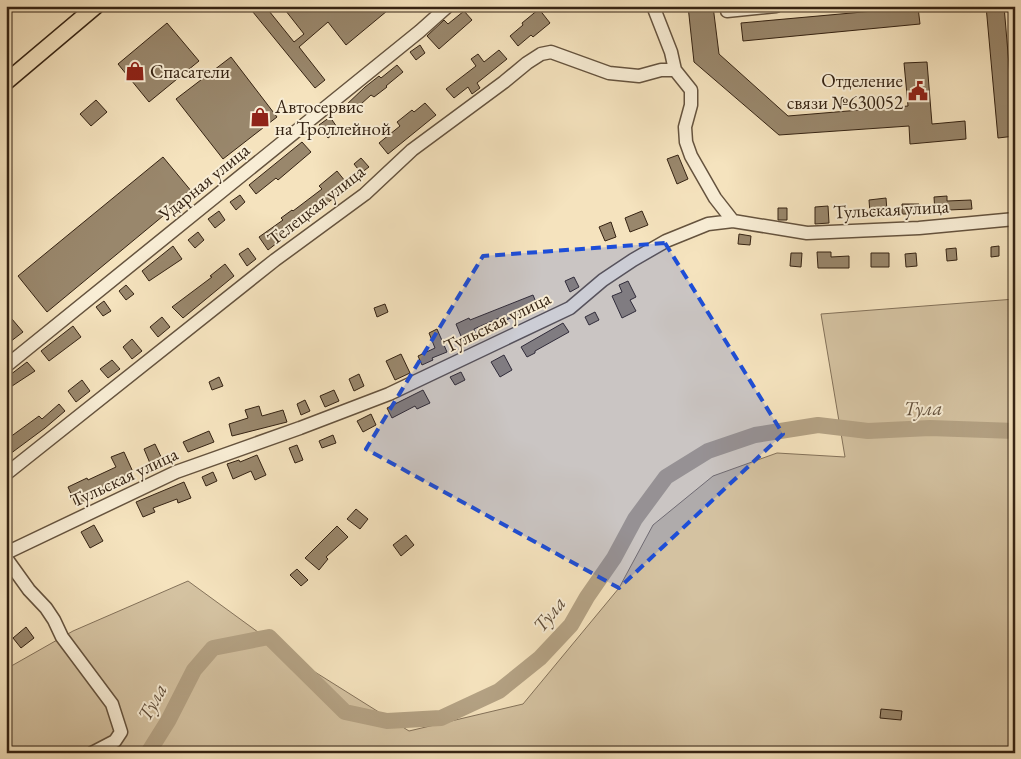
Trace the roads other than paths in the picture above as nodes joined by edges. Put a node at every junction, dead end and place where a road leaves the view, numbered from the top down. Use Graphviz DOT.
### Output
graph roads {
  1 [pos="96,6"];
  2 [pos="448,6"];
  3 [pos="654,6"];
  4 [pos="776,6"];
  5 [pos="726,11"];
  6 [pos="675,70"];
  7 [pos="6,82"];
  8 [pos="1015,219"];
  9 [pos="733,221"];
  10 [pos="6,366"];
  11 [pos="6,474"];
  12 [pos="6,553"];
  13 [pos="6,558"];
  14 [pos="92,753"];
  1 -- 7 [label="main road"];
  2 -- 10 [label="street, Ударная улица"];
  3 -- 6 [label="street"];
  4 -- 5 [label="street"];
  6 -- 9 [label="street"];
  6 -- 11 [label="street, Телецкая улица"];
  8 -- 9 [label="street, Тульская улица"];
  9 -- 12 [label="street, Тульская улица"];
  13 -- 14 [label="street"];
}
